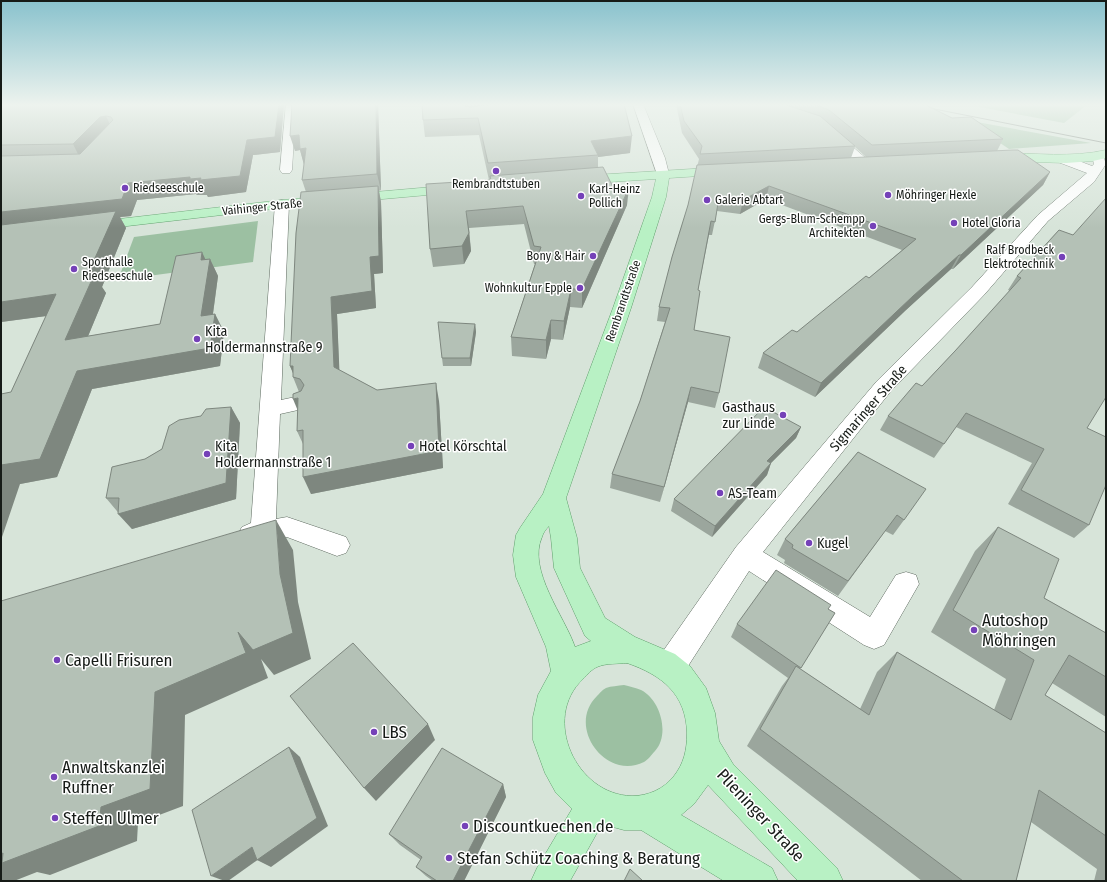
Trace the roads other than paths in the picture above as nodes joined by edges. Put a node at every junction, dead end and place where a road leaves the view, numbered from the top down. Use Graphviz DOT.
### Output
graph roads {
  1 [pos="288,145"];
  2 [pos="654,145"];
  3 [pos="847,145"];
  4 [pos="1006,157"];
  5 [pos="990,158"];
  6 [pos="1062,159"];
  7 [pos="1102,160"];
  8 [pos="870,163"];
  9 [pos="849,164"];
  10 [pos="286,170"];
  11 [pos="740,170"];
  12 [pos="663,174"];
  13 [pos="562,182"];
  14 [pos="467,188"];
  15 [pos="282,204"];
  16 [pos="82,228"];
  17 [pos="300,403"];
  18 [pos="270,410"];
  19 [pos="554,498"];
  20 [pos="263,530"];
  21 [pos="226,542"];
  22 [pos="337,545"];
  23 [pos="745,555"];
  24 [pos="906,584"];
  25 [pos="627,649"];
  26 [pos="670,667"];
  27 [pos="566,672"];
  28 [pos="704,746"];
  29 [pos="594,804"];
  30 [pos="645,813"];
  31 [pos="550,881"];
  32 [pos="759,881"];
  33 [pos="824,881"];
  1 -- 10 [label="street"];
  2 -- 12 [label="street, Rembrandtstraße"];
  3 -- 8 [label="street"];
  4 -- 5 [label="main road"];
  4 -- 6 [label="main road"];
  4 -- 7 [label="main road"];
  6 -- 7 [label="street"];
  7 -- 23 [label="street, Sigmaringer Straße"];
  8 -- 9 [label="main road"];
  11 -- 12 [label="main road"];
  12 -- 13 [label="main road"];
  12 -- 19 [label="main road, Rembrandtstraße"];
  14 -- 15 [label="main road, Vaihinger Straße"];
  15 -- 16 [label="main road, Vaihinger Straße"];
  15 -- 18 [label="street"];
  17 -- 18 [label="street"];
  18 -- 20 [label="street"];
  19 -- 25 [label="main road"];
  19 -- 27 [label="main road, Rembrandtstraße"];
  20 -- 21 [label="street"];
  20 -- 22 [label="street"];
  23 -- 24 [label="street"];
  23 -- 26 [label="street, Sigmaringer Straße"];
  25 -- 26 [label="main road"];
  25 -- 27 [label="main road"];
  26 -- 28 [label="main road"];
  27 -- 29 [label="main road"];
  28 -- 30 [label="main road"];
  28 -- 33 [label="main road, Plieninger Straße"];
  29 -- 30 [label="main road"];
  29 -- 31 [label="main road"];
  30 -- 32 [label="main road"];
}
